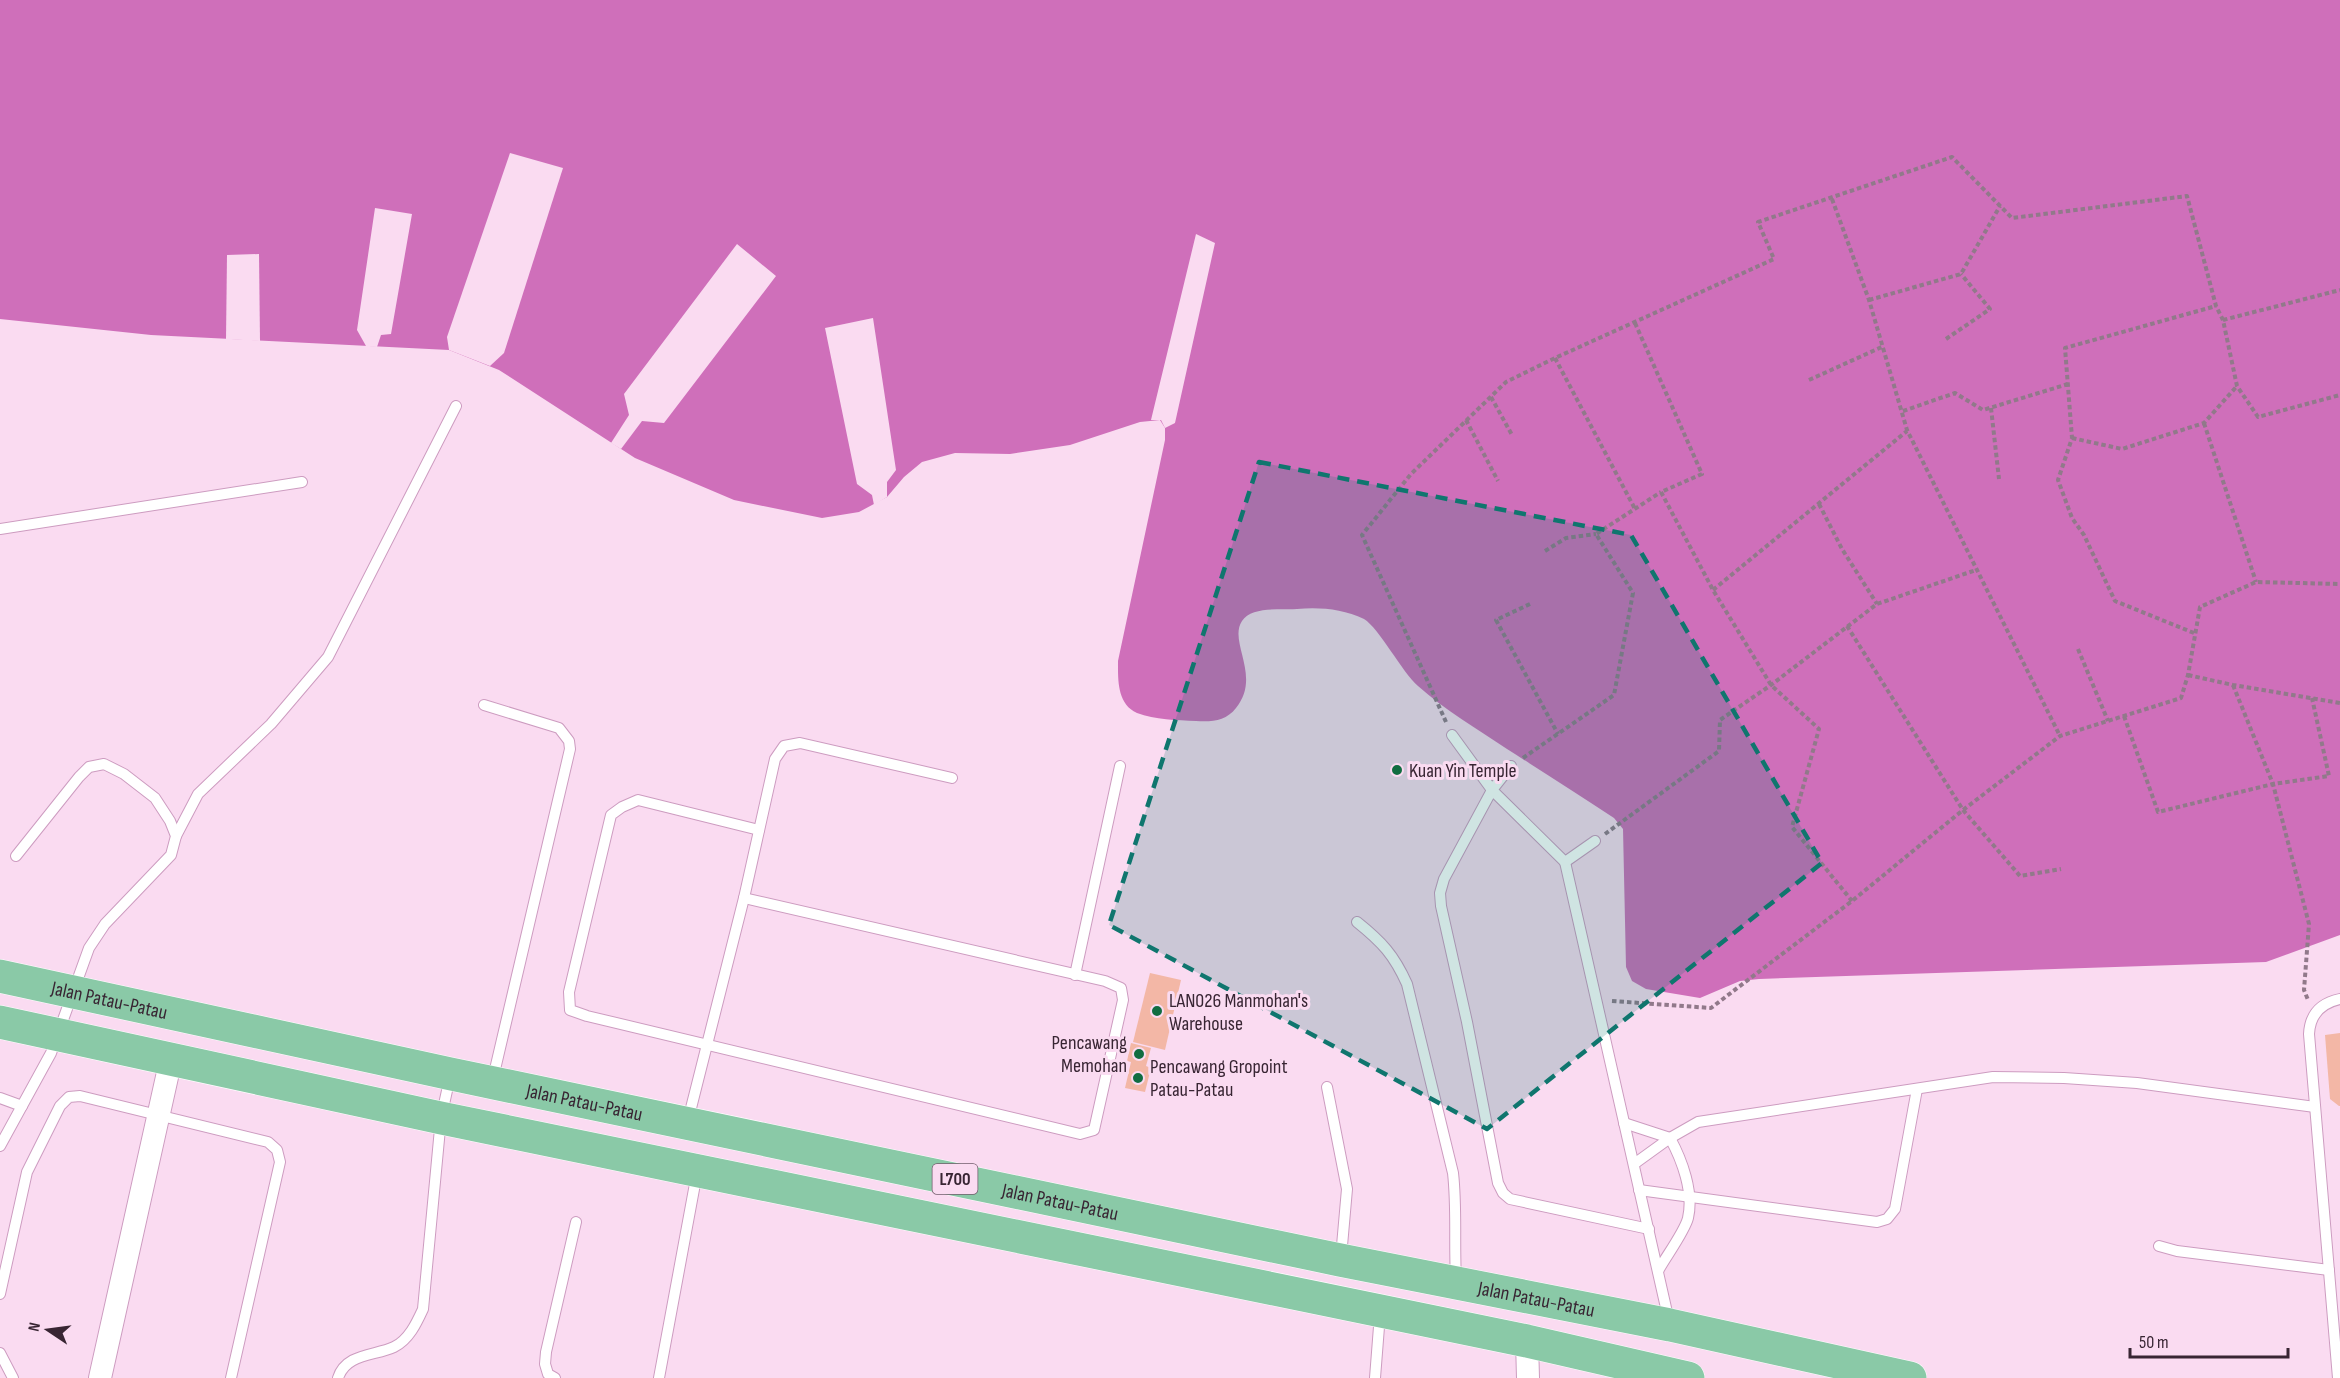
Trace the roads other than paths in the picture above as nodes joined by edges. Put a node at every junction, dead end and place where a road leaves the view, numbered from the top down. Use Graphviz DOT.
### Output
graph roads {
  1 [pos="456,406"];
  2 [pos="302,482"];
  3 [pos="0,529"];
  4 [pos="484,705"];
  5 [pos="1452,735"];
  6 [pos="1120,766"];
  7 [pos="1511,766"];
  8 [pos="952,778"];
  9 [pos="1492,790"];
  10 [pos="759,830"];
  11 [pos="176,836"];
  12 [pos="1595,841"];
  13 [pos="16,856"];
  14 [pos="1565,862"];
  15 [pos="744,897"];
  16 [pos="1357,922"];
  17 [pos="1075,975"];
  18 [pos="0,976"];
  19 [pos="74,991"];
  20 [pos="2340,999"];
  21 [pos="0,1022"];
  22 [pos="59,1035"];
  23 [pos="707,1044"];
  24 [pos="171,1059"];
  25 [pos="451,1074"];
  26 [pos="492,1081"];
  27 [pos="1327,1087"];
  28 [pos="1917,1089"];
  29 [pos="0,1098"];
  30 [pos="22,1106"];
  31 [pos="2315,1107"];
  32 [pos="159,1115"];
  33 [pos="441,1118"];
  34 [pos="688,1123"];
  35 [pos="1624,1123"];
  36 [pos="1670,1138"];
  37 [pos="0,1146"];
  38 [pos="1634,1164"];
  39 [pos="698,1170"];
  40 [pos="1640,1190"];
  41 [pos="1690,1197"];
  42 [pos="576,1222"];
  43 [pos="1648,1229"];
  44 [pos="2159,1246"];
  45 [pos="1340,1260"];
  46 [pos="2329,1270"];
  47 [pos="1658,1271"];
  48 [pos="1456,1282"];
  49 [pos="0,1294"];
  50 [pos="1380,1311"];
  51 [pos="1670,1325"];
  52 [pos="1527,1341"];
  53 [pos="0,1353"];
  54 [pos="2339,1362"];
  55 [pos="7,1366"];
  56 [pos="6,1378"];
  57 [pos="13,1378"];
  58 [pos="100,1378"];
  59 [pos="231,1378"];
  60 [pos="338,1378"];
  61 [pos="555,1378"];
  62 [pos="658,1378"];
  63 [pos="1375,1378"];
  64 [pos="1528,1378"];
  65 [pos="1688,1378"];
  66 [pos="1910,1378"];
  67 [pos="2338,1378"];
  1 -- 11 [label="lane"];
  2 -- 3 [label="lane"];
  4 -- 26 [label="lane"];
  5 -- 9 [label="lane"];
  6 -- 17 [label="lane"];
  7 -- 9 [label="lane"];
  8 -- 10 [label="lane"];
  9 -- 14 [label="lane"];
  9 -- 43 [label="lane"];
  10 -- 15 [label="lane"];
  10 -- 23 [label="lane"];
  11 -- 13 [label="lane"];
  11 -- 19 [label="lane"];
  12 -- 14 [label="lane"];
  14 -- 35 [label="lane"];
  15 -- 17 [label="lane"];
  15 -- 23 [label="lane"];
  16 -- 48 [label="lane"];
  17 -- 23 [label="lane"];
  18 -- 19 [label="main road, Jalan Patau-Patau / L700"];
  19 -- 22 [label="lane"];
  19 -- 25 [label="main road, Jalan Patau-Patau / L700"];
  20 -- 31 [label="lane"];
  21 -- 22 [label="main road, L700"];
  22 -- 24 [label="main road, L700"];
  22 -- 30 [label="lane"];
  23 -- 34 [label="lane"];
  24 -- 32 [label="street"];
  24 -- 33 [label="main road, L700"];
  25 -- 26 [label="main road, Jalan Patau-Patau / L700"];
  25 -- 33 [label="lane"];
  26 -- 34 [label="main road, Jalan Patau-Patau / L700"];
  27 -- 45 [label="lane"];
  28 -- 31 [label="lane"];
  28 -- 36 [label="lane"];
  28 -- 41 [label="lane"];
  29 -- 30 [label="lane"];
  30 -- 37 [label="lane"];
  31 -- 46 [label="lane"];
  32 -- 49 [label="lane"];
  32 -- 58 [label="street"];
  32 -- 59 [label="lane"];
  33 -- 39 [label="main road, L700"];
  33 -- 60 [label="lane"];
  34 -- 45 [label="main road, Jalan Patau-Patau / L700"];
  35 -- 36 [label="lane"];
  35 -- 38 [label="lane"];
  36 -- 38 [label="lane"];
  36 -- 41 [label="lane"];
  38 -- 40 [label="lane"];
  39 -- 50 [label="main road, L700"];
  39 -- 62 [label="lane"];
  40 -- 41 [label="lane"];
  40 -- 43 [label="lane"];
  41 -- 47 [label="lane"];
  42 -- 61 [label="lane"];
  43 -- 47 [label="lane"];
  44 -- 46 [label="lane"];
  45 -- 48 [label="main road, Jalan Patau-Patau / L700"];
  46 -- 54 [label="lane"];
  47 -- 51 [label="lane"];
  48 -- 51 [label="main road, Jalan Patau-Patau / L700"];
  50 -- 52 [label="main road, L700"];
  50 -- 63 [label="lane"];
  51 -- 66 [label="main road, Jalan Patau-Patau / L700"];
  52 -- 64 [label="street"];
  52 -- 65 [label="main road, L700"];
  53 -- 55 [label="lane"];
  54 -- 67 [label="lane"];
  55 -- 56 [label="lane"];
  55 -- 57 [label="lane"];
}
